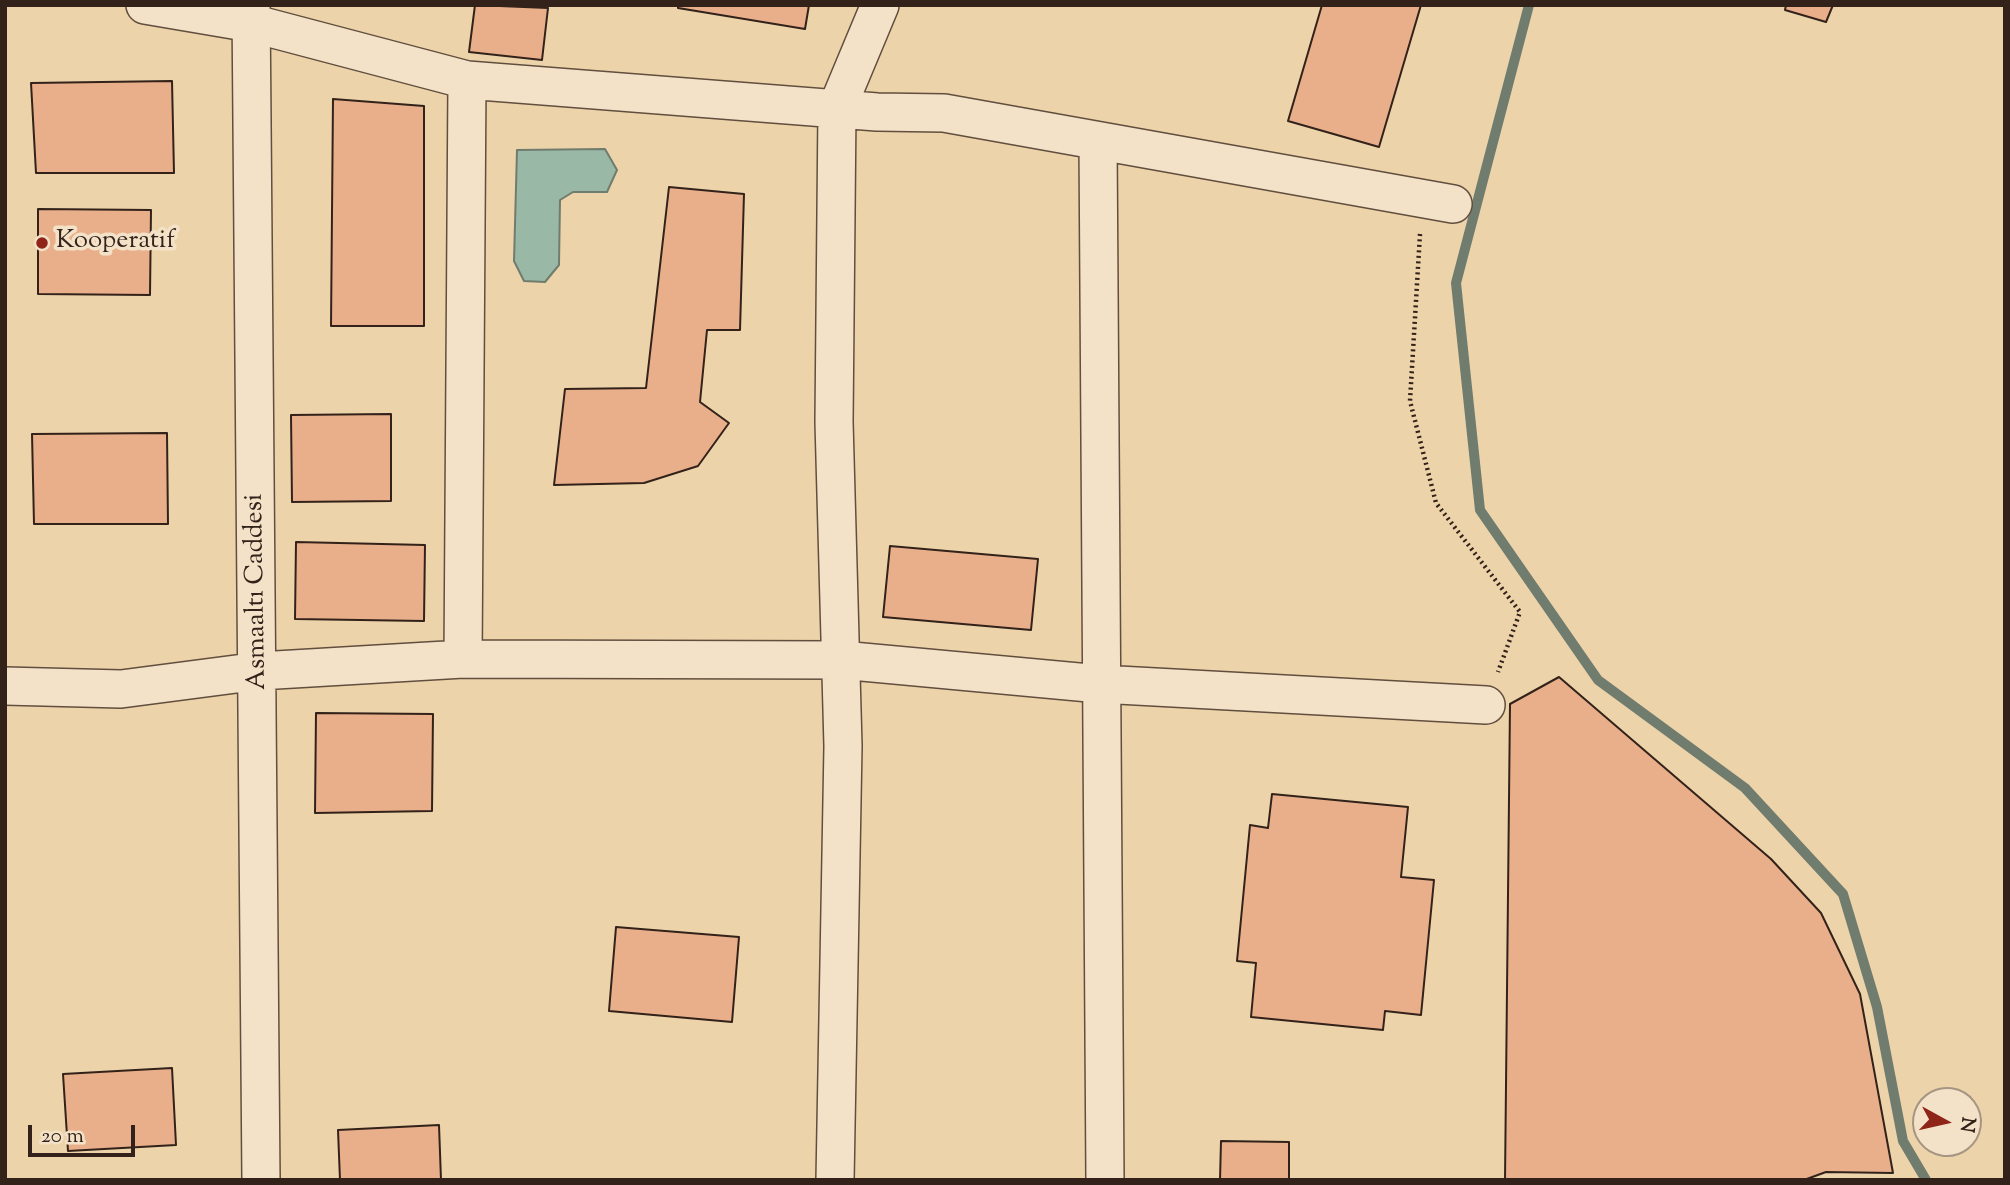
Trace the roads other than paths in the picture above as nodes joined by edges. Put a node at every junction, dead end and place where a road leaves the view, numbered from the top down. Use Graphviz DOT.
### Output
graph roads {
  1 [pos="145,5"];
  2 [pos="880,5"];
  3 [pos="251,14"];
  4 [pos="467,80"];
  5 [pos="837,108"];
  6 [pos="1098,141"];
  7 [pos="1438,201"];
  8 [pos="463,659"];
  9 [pos="841,660"];
  10 [pos="259,671"];
  11 [pos="1100,684"];
  12 [pos="5,687"];
  13 [pos="1486,705"];
  14 [pos="261,1180"];
  15 [pos="835,1180"];
  16 [pos="1105,1180"];
  1 -- 3 [label="street"];
  2 -- 5 [label="street"];
  3 -- 4 [label="street"];
  3 -- 10 [label="street, Asmaaltı Caddesi"];
  4 -- 5 [label="street"];
  4 -- 8 [label="street"];
  5 -- 6 [label="street"];
  5 -- 9 [label="street"];
  6 -- 7 [label="street"];
  6 -- 11 [label="street"];
  8 -- 9 [label="street"];
  8 -- 10 [label="street"];
  9 -- 11 [label="street"];
  9 -- 15 [label="street"];
  10 -- 12 [label="street"];
  10 -- 14 [label="street, Asmaaltı Caddesi"];
  11 -- 13 [label="street"];
  11 -- 16 [label="street"];
}
